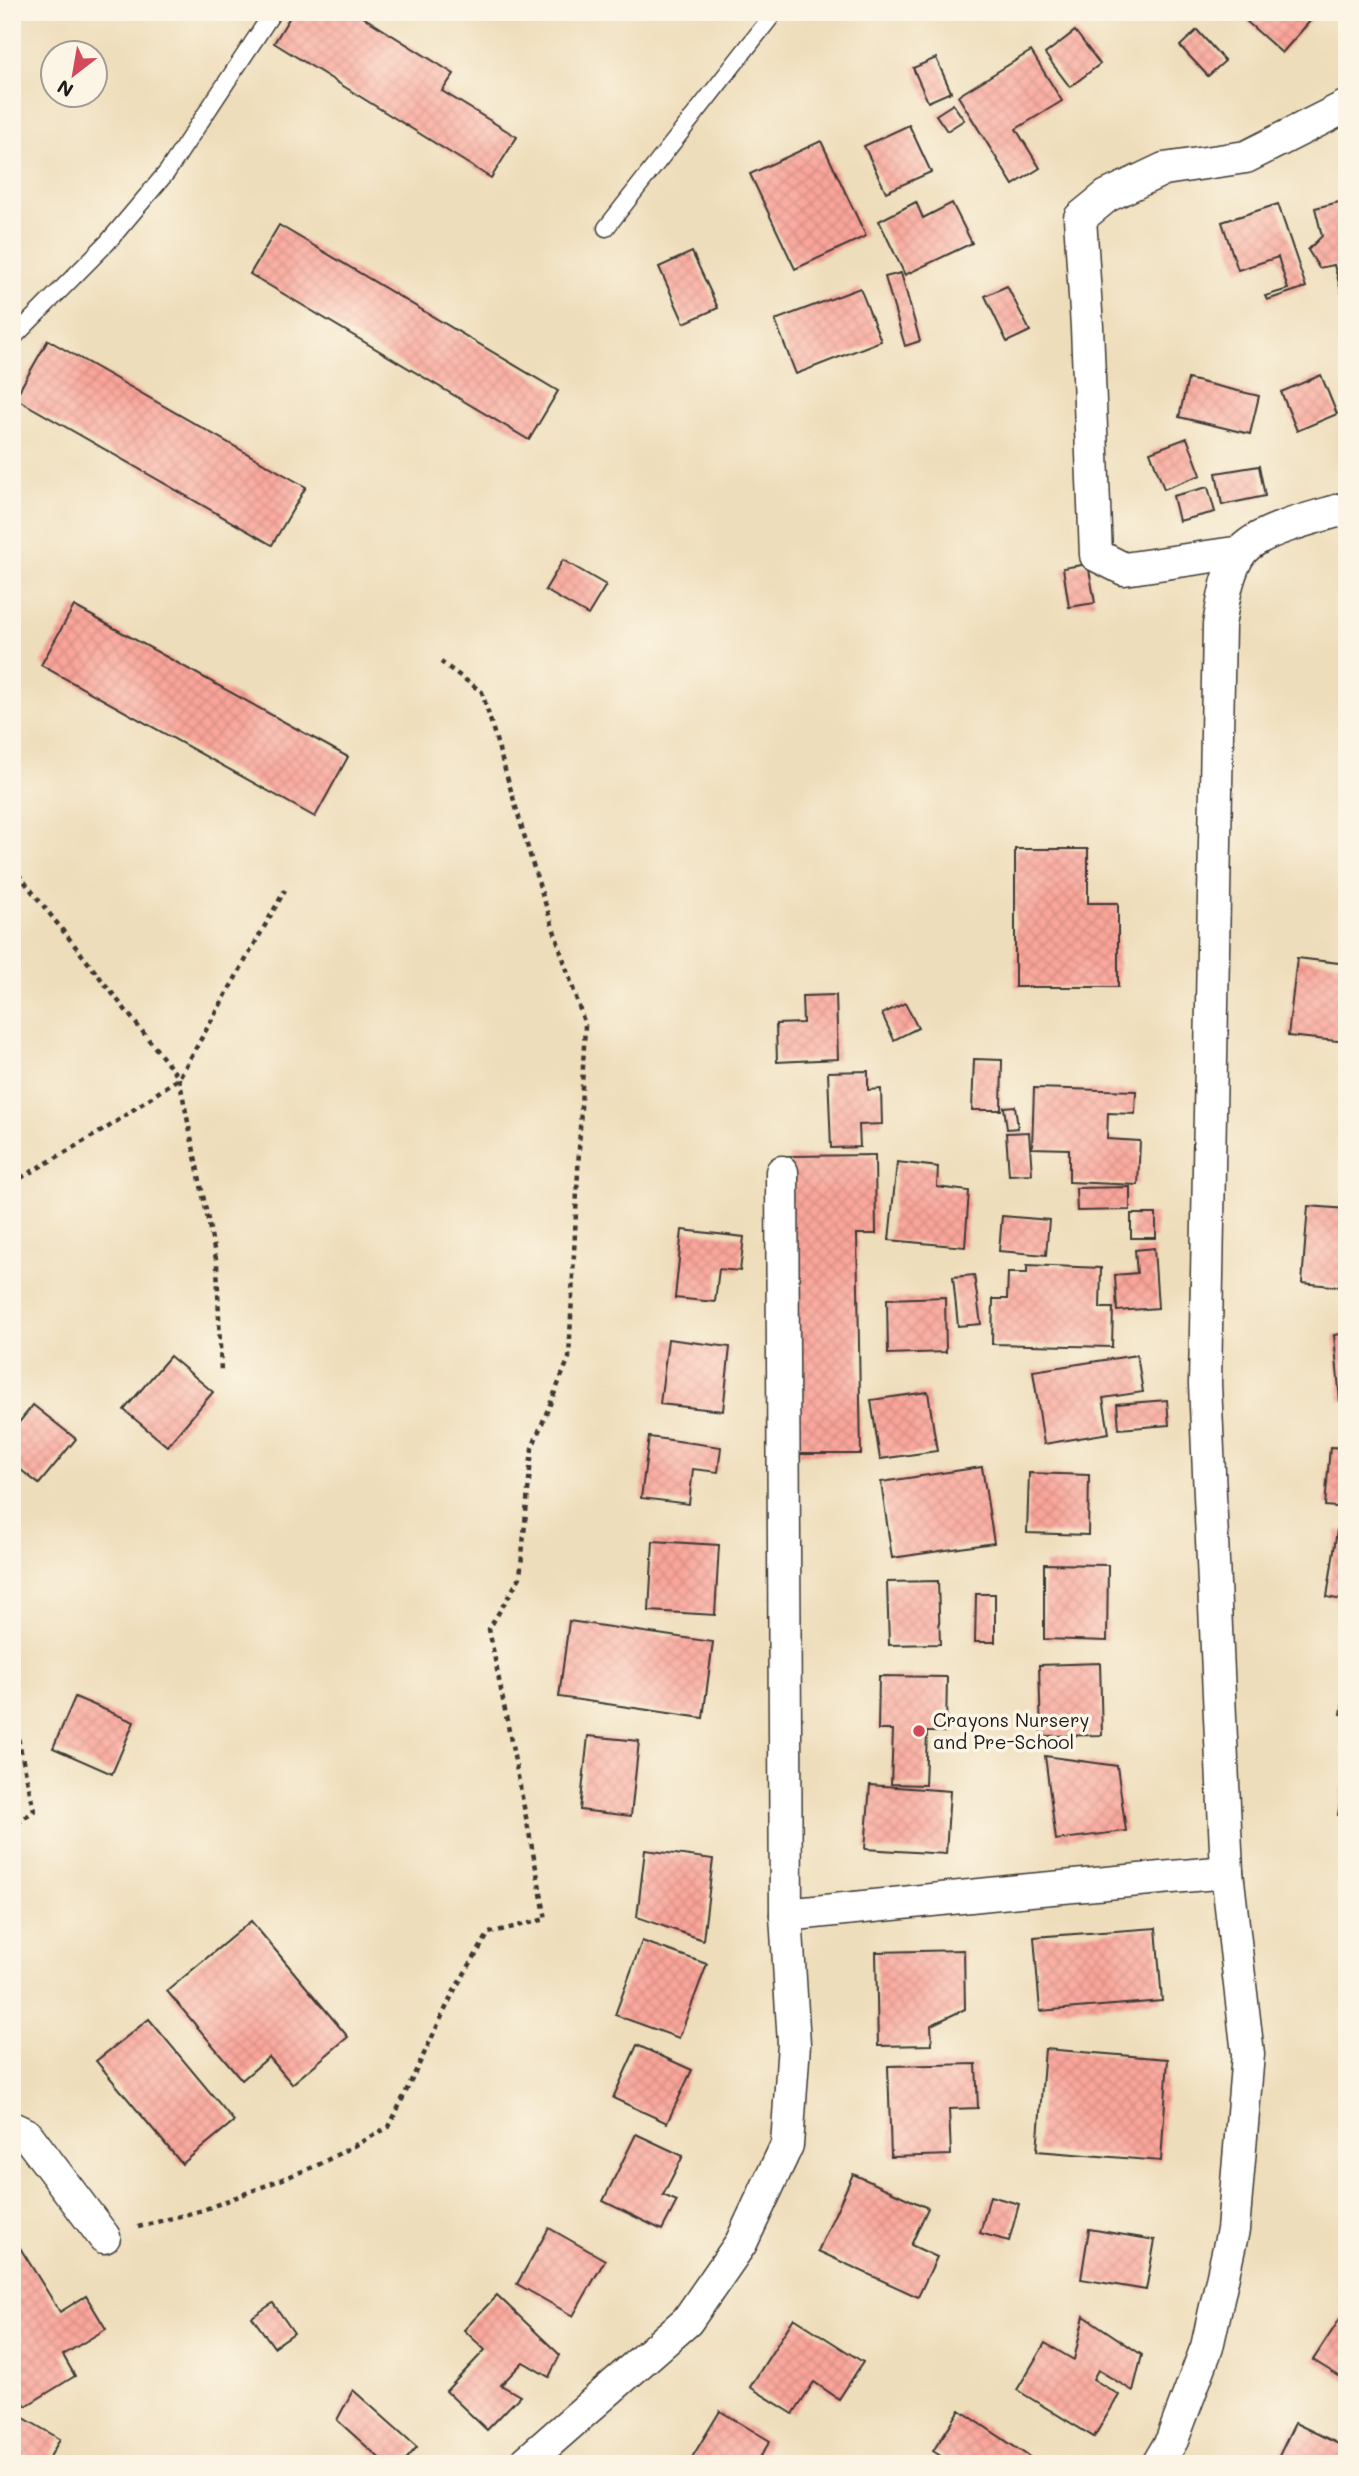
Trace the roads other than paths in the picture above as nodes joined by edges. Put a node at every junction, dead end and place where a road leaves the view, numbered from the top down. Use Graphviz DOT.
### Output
graph roads {
  1 [pos="273,12"];
  2 [pos="775,12"];
  3 [pos="1347,106"];
  4 [pos="606,228"];
  5 [pos="12,339"];
  6 [pos="1347,508"];
  7 [pos="1241,552"];
  8 [pos="782,1172"];
  9 [pos="1227,1872"];
  10 [pos="786,1916"];
  11 [pos="12,2127"];
  12 [pos="104,2237"];
  13 [pos="524,2464"];
  14 [pos="1158,2464"];
  1 -- 5 [label="lane"];
  2 -- 4 [label="lane"];
  3 -- 7 [label="street"];
  6 -- 7 [label="street"];
  7 -- 9 [label="street"];
  8 -- 10 [label="street"];
  9 -- 10 [label="street"];
  9 -- 14 [label="street"];
  10 -- 13 [label="street"];
  11 -- 12 [label="street"];
}
